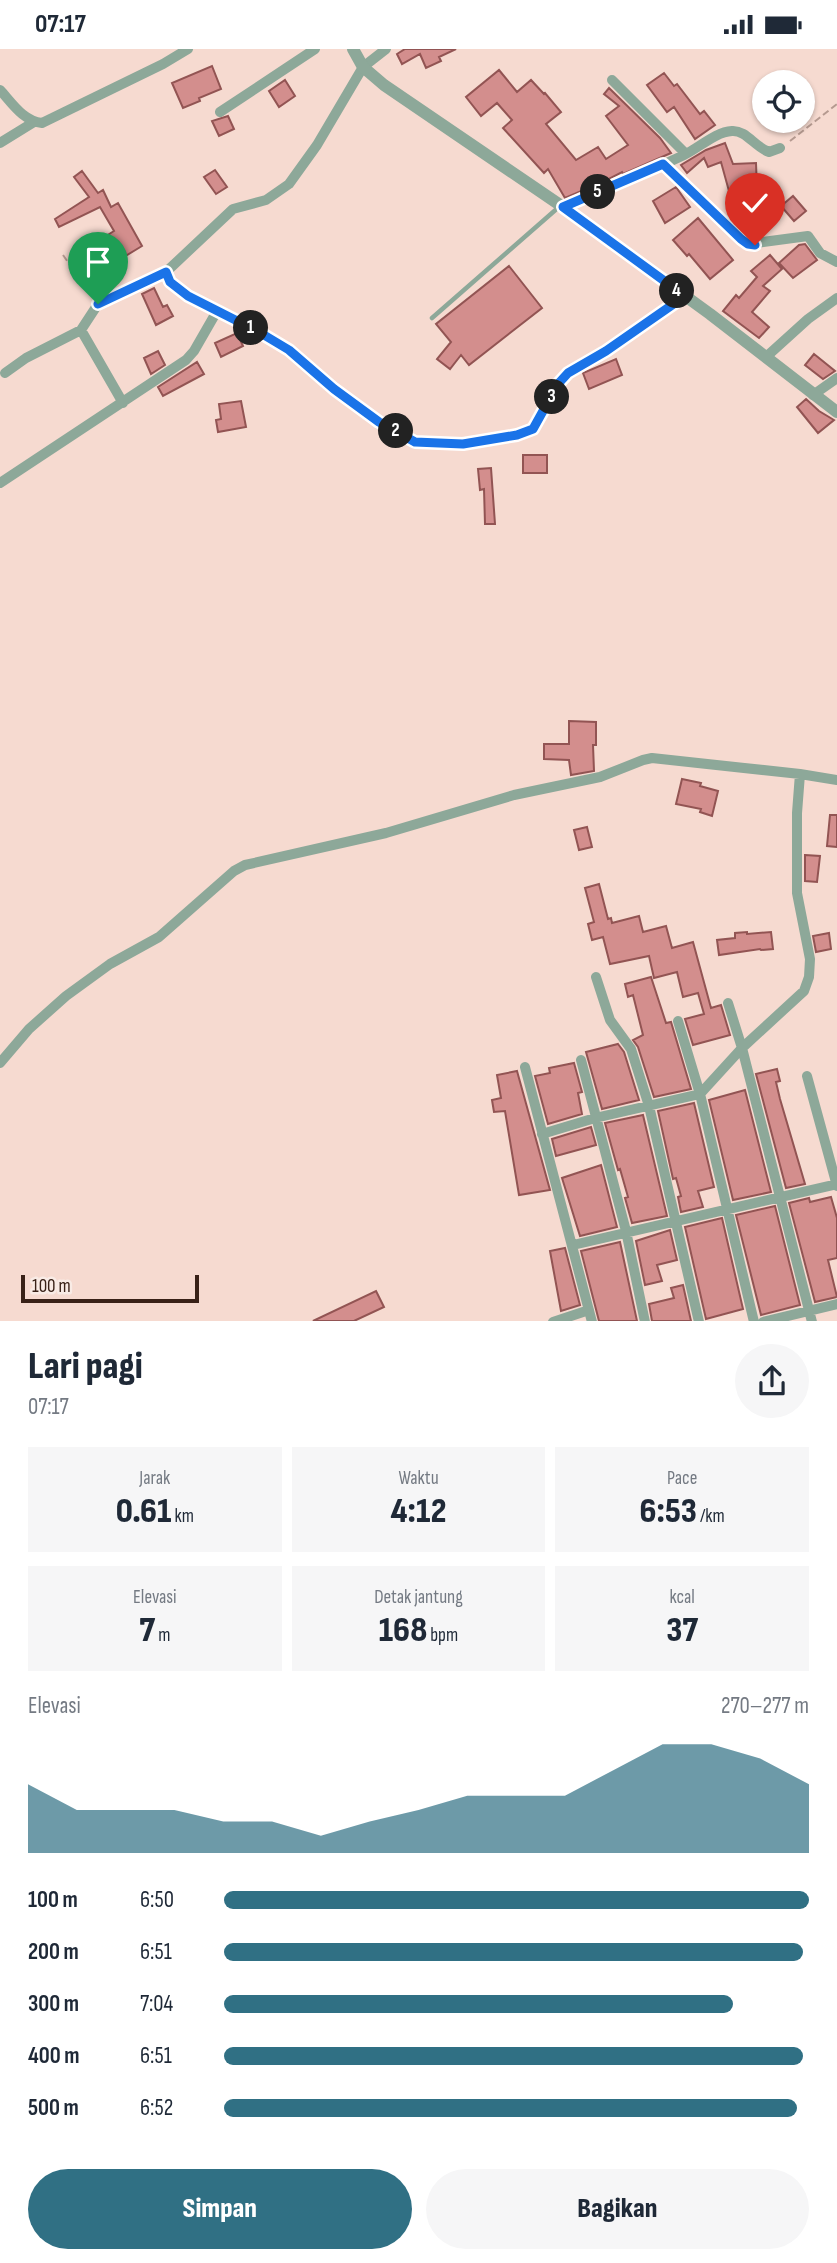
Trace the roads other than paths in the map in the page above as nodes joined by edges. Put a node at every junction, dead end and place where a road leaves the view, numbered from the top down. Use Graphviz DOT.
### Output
graph roads {
  1 [pos="188,49"];
  2 [pos="315,49"];
  3 [pos="353,49"];
  4 [pos="386,49"];
  5 [pos="363,67"];
  6 [pos="612,80"];
  7 [pos="0,90"];
  8 [pos="220,112"];
  9 [pos="34,122"];
  10 [pos="0,143"];
  11 [pos="780,148"];
  12 [pos="686,154"];
  13 [pos="663,164"];
  14 [pos="562,206"];
  15 [pos="837,262"];
  16 [pos="166,272"];
  17 [pos="685,296"];
  18 [pos="837,298"];
  19 [pos="217,311"];
  20 [pos="432,318"];
  21 [pos="81,330"];
  22 [pos="765,357"];
  23 [pos="5,373"];
  24 [pos="837,379"];
  25 [pos="813,395"];
  26 [pos="123,403"];
  27 [pos="837,412"];
  28 [pos="0,483"];
  29 [pos="800,774"];
  30 [pos="837,780"];
  31 [pos="596,977"];
  32 [pos="728,1003"];
  33 [pos="678,1021"];
  34 [pos="743,1048"];
  35 [pos="581,1060"];
  36 [pos="0,1063"];
  37 [pos="525,1067"];
  38 [pos="807,1076"];
  39 [pos="700,1094"];
  40 [pos="649,1106"];
  41 [pos="595,1118"];
  42 [pos="542,1134"];
  43 [pos="837,1185"];
  44 [pos="781,1196"];
  45 [pos="727,1208"];
  46 [pos="675,1221"];
  47 [pos="625,1231"];
  48 [pos="573,1245"];
  49 [pos="837,1304"];
  50 [pos="589,1310"];
  51 [pos="809,1310"];
  52 [pos="553,1321"];
  53 [pos="592,1321"];
  54 [pos="645,1321"];
  55 [pos="699,1321"];
  56 [pos="754,1321"];
  57 [pos="763,1321"];
  58 [pos="812,1321"];
  1 -- 9 [label="street"];
  2 -- 8 [label="street"];
  3 -- 5 [label="street"];
  4 -- 5 [label="street"];
  5 -- 14 [label="street"];
  5 -- 16 [label="street"];
  6 -- 12 [label="street"];
  7 -- 9 [label="street"];
  9 -- 10 [label="street"];
  11 -- 12 [label="street"];
  12 -- 13 [label="street"];
  13 -- 14 [label="street"];
  13 -- 15 [label="street"];
  14 -- 17 [label="street"];
  14 -- 20 [label="lane"];
  16 -- 19 [label="street"];
  16 -- 21 [label="street"];
  17 -- 19 [label="street"];
  17 -- 22 [label="street"];
  18 -- 22 [label="street"];
  19 -- 26 [label="street"];
  21 -- 23 [label="street"];
  21 -- 26 [label="street"];
  22 -- 25 [label="street"];
  24 -- 25 [label="street"];
  25 -- 27 [label="street"];
  26 -- 28 [label="street"];
  29 -- 30 [label="street"];
  29 -- 34 [label="street"];
  29 -- 36 [label="street"];
  31 -- 40 [label="street"];
  32 -- 34 [label="street"];
  33 -- 39 [label="street"];
  34 -- 39 [label="street"];
  34 -- 44 [label="street"];
  35 -- 41 [label="street"];
  37 -- 42 [label="street"];
  38 -- 43 [label="street"];
  39 -- 40 [label="street"];
  39 -- 45 [label="street"];
  40 -- 41 [label="street"];
  40 -- 46 [label="street"];
  41 -- 42 [label="street"];
  41 -- 47 [label="street"];
  42 -- 48 [label="street"];
  43 -- 44 [label="street"];
  44 -- 45 [label="street"];
  44 -- 51 [label="street"];
  45 -- 46 [label="street"];
  45 -- 56 [label="street"];
  46 -- 47 [label="street"];
  46 -- 55 [label="street"];
  47 -- 48 [label="street"];
  47 -- 54 [label="street"];
  48 -- 50 [label="street"];
  49 -- 51 [label="street"];
  50 -- 52 [label="street"];
  50 -- 53 [label="street"];
  51 -- 57 [label="street"];
  51 -- 58 [label="street"];
}
